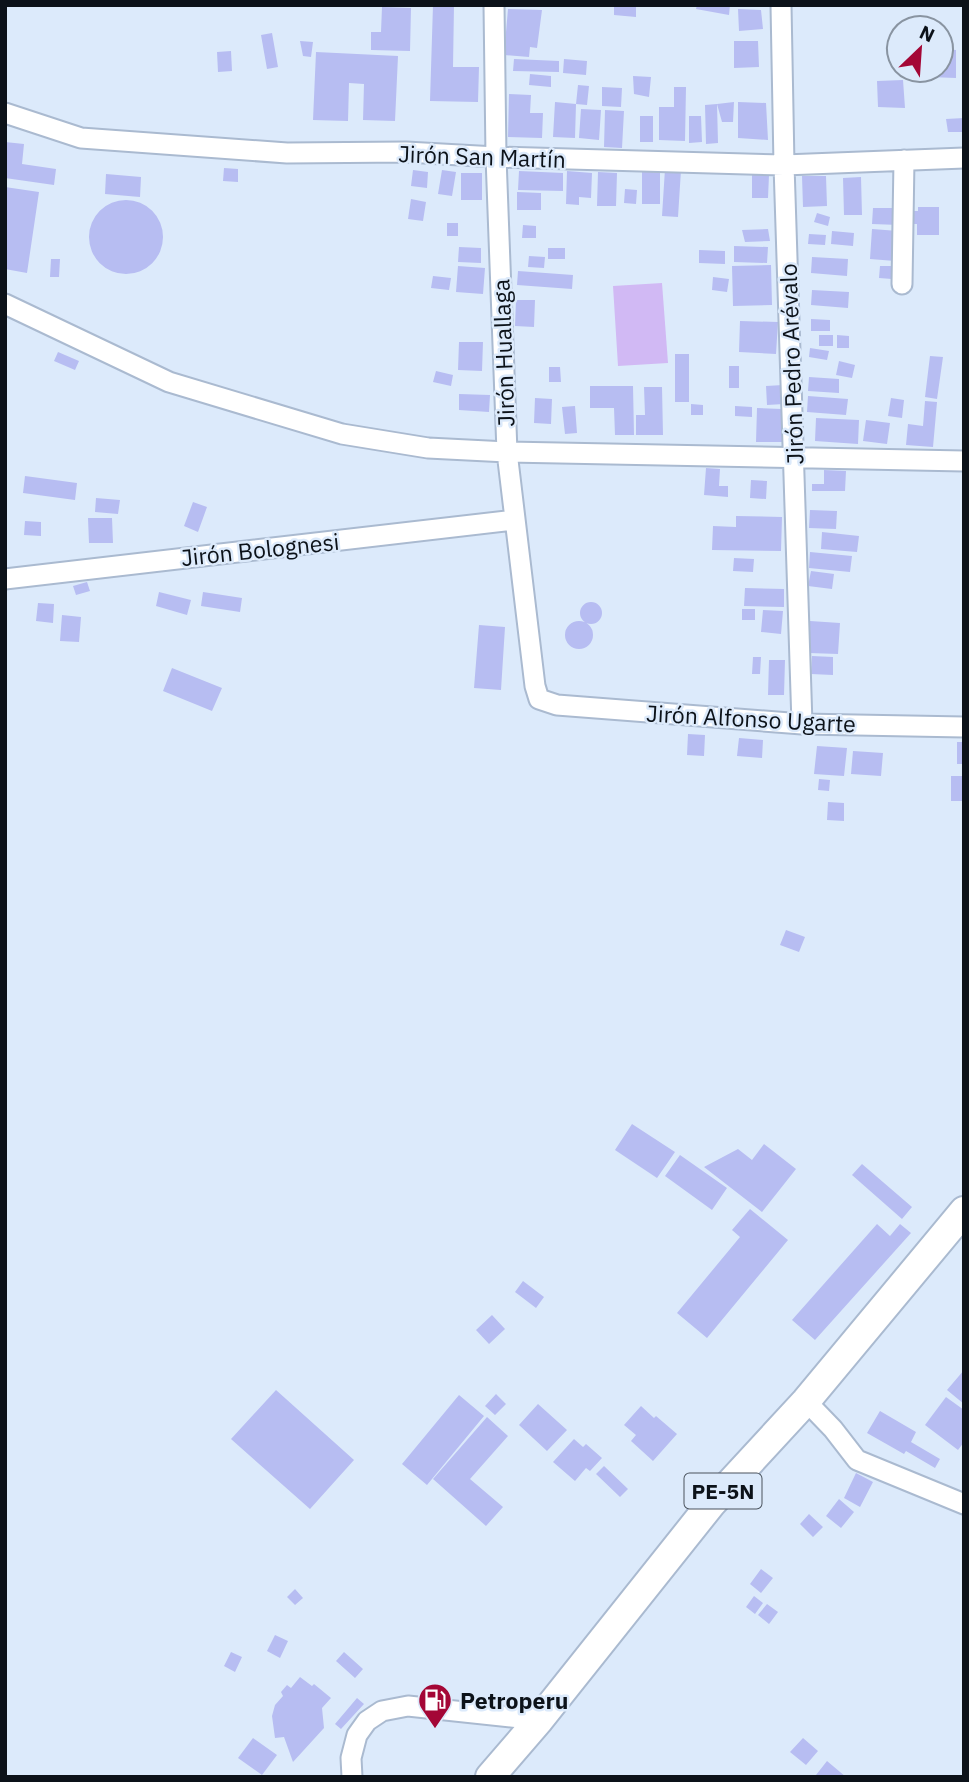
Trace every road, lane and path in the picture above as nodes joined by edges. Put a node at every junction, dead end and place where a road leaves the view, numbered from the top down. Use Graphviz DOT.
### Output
graph roads {
  1 [pos="494,5"];
  2 [pos="781,5"];
  3 [pos="5,113"];
  4 [pos="496,157"];
  5 [pos="964,158"];
  6 [pos="904,160"];
  7 [pos="784,165"];
  8 [pos="902,284"];
  9 [pos="5,304"];
  10 [pos="507,452"];
  11 [pos="794,457"];
  12 [pos="964,461"];
  13 [pos="514,520"];
  14 [pos="5,579"];
  15 [pos="539,699"];
  16 [pos="802,724"];
  17 [pos="964,727"];
  18 [pos="964,1211"];
  19 [pos="806,1401"];
  20 [pos="964,1504"];
  21 [pos="540,1720"];
  22 [pos="352,1777"];
  23 [pos="489,1777"];
  1 -- 4 [label="street, Jirón Huallaga"];
  2 -- 7 [label="street, Jirón Pedro Arévalo"];
  3 -- 4 [label="street, Jirón San Martín"];
  4 -- 7 [label="street, Jirón San Martín"];
  4 -- 10 [label="street, Jirón Huallaga"];
  5 -- 6 [label="street, Jirón San Martín"];
  6 -- 7 [label="street, Jirón San Martín"];
  6 -- 8 [label="street"];
  7 -- 11 [label="street, Jirón Pedro Arévalo"];
  9 -- 10 [label="street"];
  10 -- 11 [label="street"];
  10 -- 13 [label="street, Jirón Huallaga"];
  11 -- 12 [label="street"];
  11 -- 16 [label="street, Jirón Pedro Arévalo"];
  13 -- 14 [label="street, Jirón Bolognesi"];
  13 -- 15 [label="street, Jirón Huallaga"];
  15 -- 16 [label="street, Jirón Alfonso Ugarte"];
  16 -- 17 [label="street, Jirón Alfonso Ugarte"];
  18 -- 19 [label="highway, PE-5N"];
  19 -- 20 [label="street"];
  19 -- 21 [label="highway, PE-5N"];
  21 -- 22 [label="street"];
  21 -- 23 [label="highway, PE-5N"];
}
